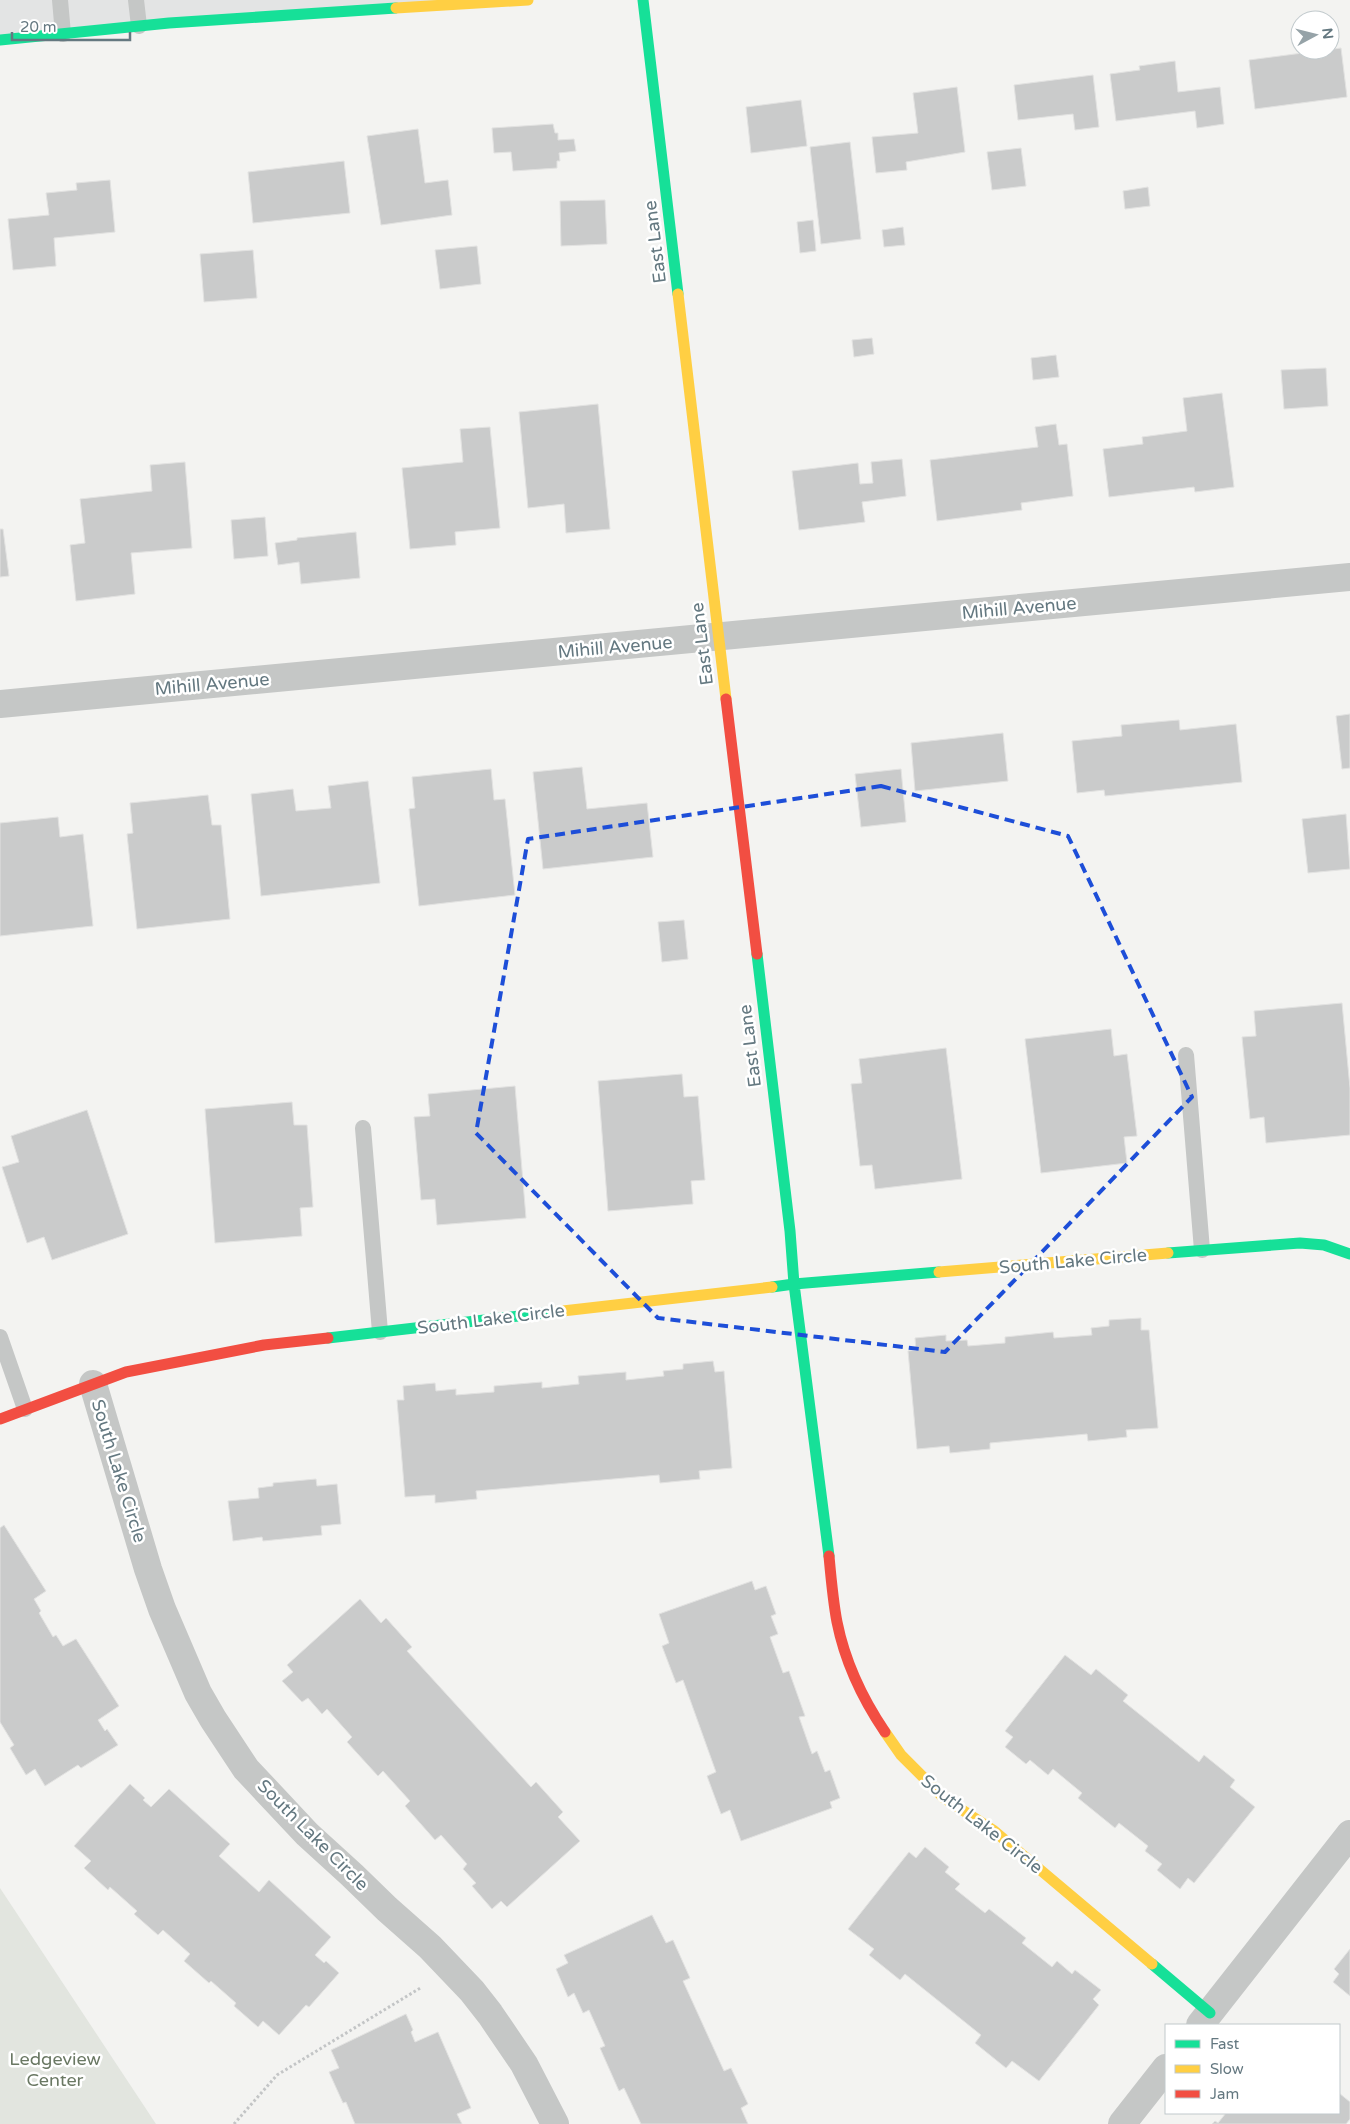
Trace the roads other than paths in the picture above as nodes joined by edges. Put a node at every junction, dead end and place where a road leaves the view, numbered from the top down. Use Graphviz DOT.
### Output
graph roads {
  1 [pos="60,0"];
  2 [pos="136,0"];
  3 [pos="528,0"];
  4 [pos="643,0"];
  5 [pos="139,26"];
  6 [pos="63,34"];
  7 [pos="0,40"];
  8 [pos="1350,577"];
  9 [pos="719,637"];
  10 [pos="0,704"];
  11 [pos="1186,1055"];
  12 [pos="362,1128"];
  13 [pos="1202,1250"];
  14 [pos="1350,1254"];
  15 [pos="794,1284"];
  16 [pos="380,1332"];
  17 [pos="0,1337"];
  18 [pos="93,1384"];
  19 [pos="25,1409"];
  20 [pos="0,1419"];
  21 [pos="1350,1834"];
  22 [pos="1205,2019"];
  23 [pos="1165,2069"];
  24 [pos="555,2124"];
  25 [pos="1122,2124"];
  1 -- 6 [label="lane"];
  2 -- 5 [label="lane"];
  3 -- 5 [label="street"];
  4 -- 9 [label="street, East Lane"];
  5 -- 6 [label="street"];
  6 -- 7 [label="street"];
  8 -- 9 [label="street, Mihill Avenue"];
  9 -- 10 [label="street, Mihill Avenue"];
  9 -- 15 [label="street, East Lane"];
  11 -- 13 [label="lane"];
  12 -- 16 [label="lane"];
  13 -- 14 [label="street, South Lake Circle"];
  13 -- 15 [label="street, South Lake Circle"];
  15 -- 16 [label="street, South Lake Circle"];
  15 -- 22 [label="street, South Lake Circle"];
  16 -- 18 [label="street, South Lake Circle"];
  17 -- 19 [label="lane"];
  18 -- 19 [label="street"];
  18 -- 24 [label="street, South Lake Circle"];
  19 -- 20 [label="street"];
  21 -- 22 [label="street, South Lake Circle"];
  23 -- 25 [label="street"];
}
